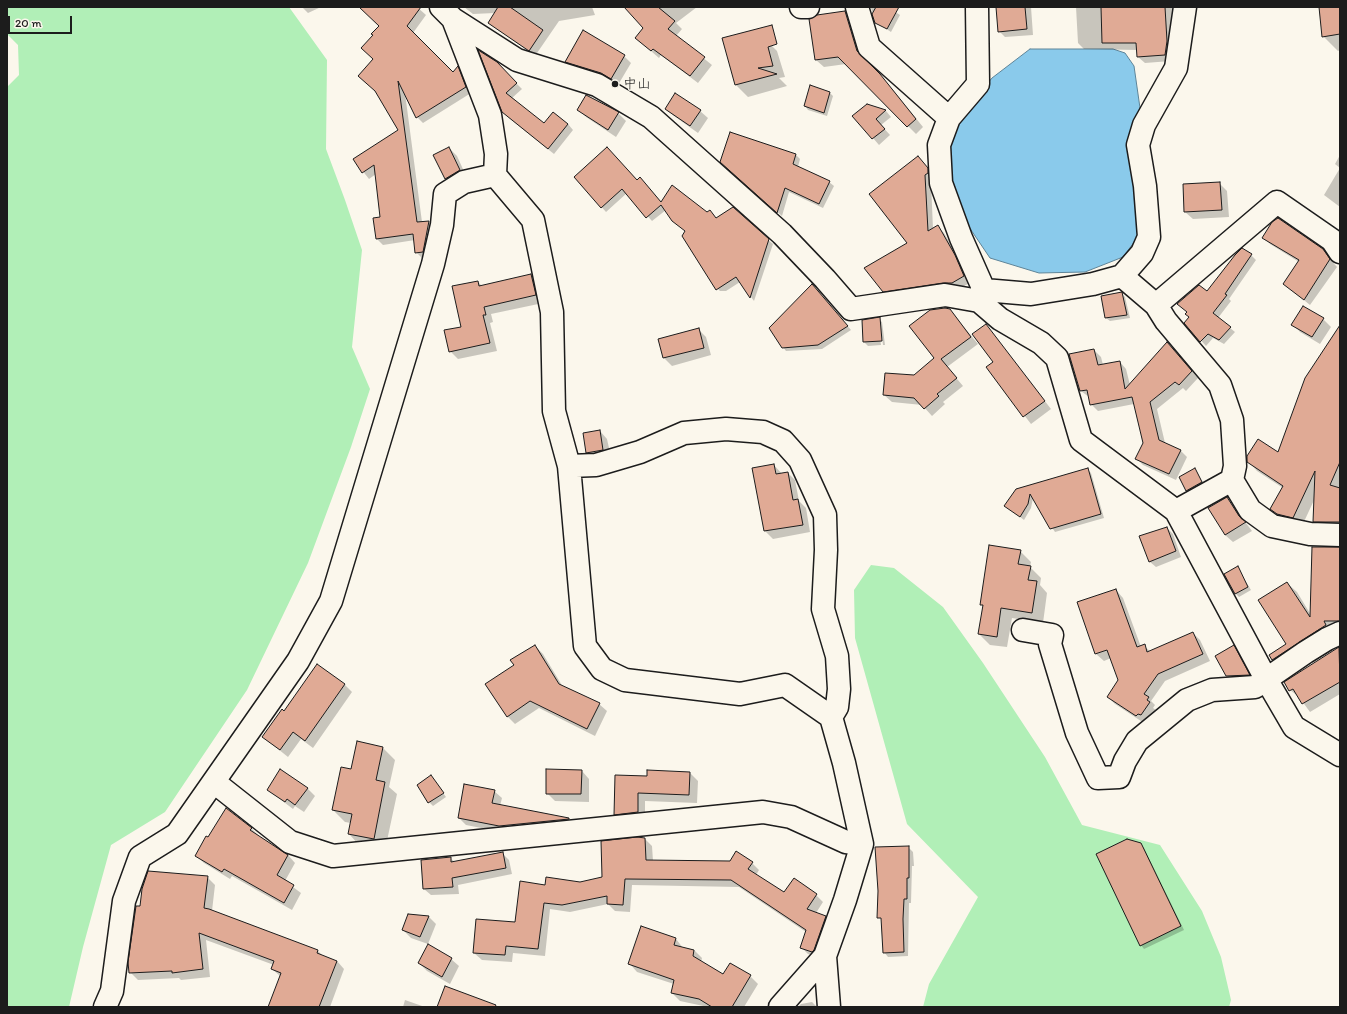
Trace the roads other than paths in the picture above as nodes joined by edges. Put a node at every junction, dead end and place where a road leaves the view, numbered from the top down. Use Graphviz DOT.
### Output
graph roads {
  1 [pos="801,7"];
  2 [pos="808,7"];
  3 [pos="857,7"];
  4 [pos="977,7"];
  5 [pos="1185,7"];
  6 [pos="447,13"];
  7 [pos="949,118"];
  8 [pos="495,175"];
  9 [pos="1340,252"];
  10 [pos="1122,276"];
  11 [pos="981,296"];
  12 [pos="1156,305"];
  13 [pos="569,466"];
  14 [pos="1232,480"];
  15 [pos="1176,512"];
  16 [pos="1340,535"];
  17 [pos="1023,630"];
  18 [pos="1340,633"];
  19 [pos="1266,679"];
  20 [pos="831,717"];
  21 [pos="1340,755"];
  22 [pos="214,782"];
  23 [pos="862,844"];
  24 [pos="825,956"];
  25 [pos="105,1007"];
  26 [pos="780,1007"];
  27 [pos="829,1007"];
  1 -- 2 [label="street"];
  3 -- 7 [label="street"];
  4 -- 7 [label="street"];
  5 -- 10 [label="street"];
  6 -- 8 [label="street"];
  6 -- 11 [label="street"];
  7 -- 11 [label="street"];
  8 -- 13 [label="street"];
  8 -- 22 [label="street"];
  9 -- 12 [label="street"];
  10 -- 11 [label="street"];
  10 -- 12 [label="street"];
  11 -- 15 [label="street"];
  12 -- 14 [label="street"];
  13 -- 20 [label="street"];
  13 -- 20 [label="street"];
  14 -- 15 [label="street"];
  14 -- 16 [label="street"];
  15 -- 19 [label="street"];
  17 -- 19 [label="street"];
  18 -- 19 [label="street"];
  19 -- 21 [label="street"];
  20 -- 23 [label="street"];
  22 -- 23 [label="street"];
  22 -- 25 [label="street"];
  23 -- 24 [label="street"];
  24 -- 26 [label="street"];
  24 -- 27 [label="street"];
}
